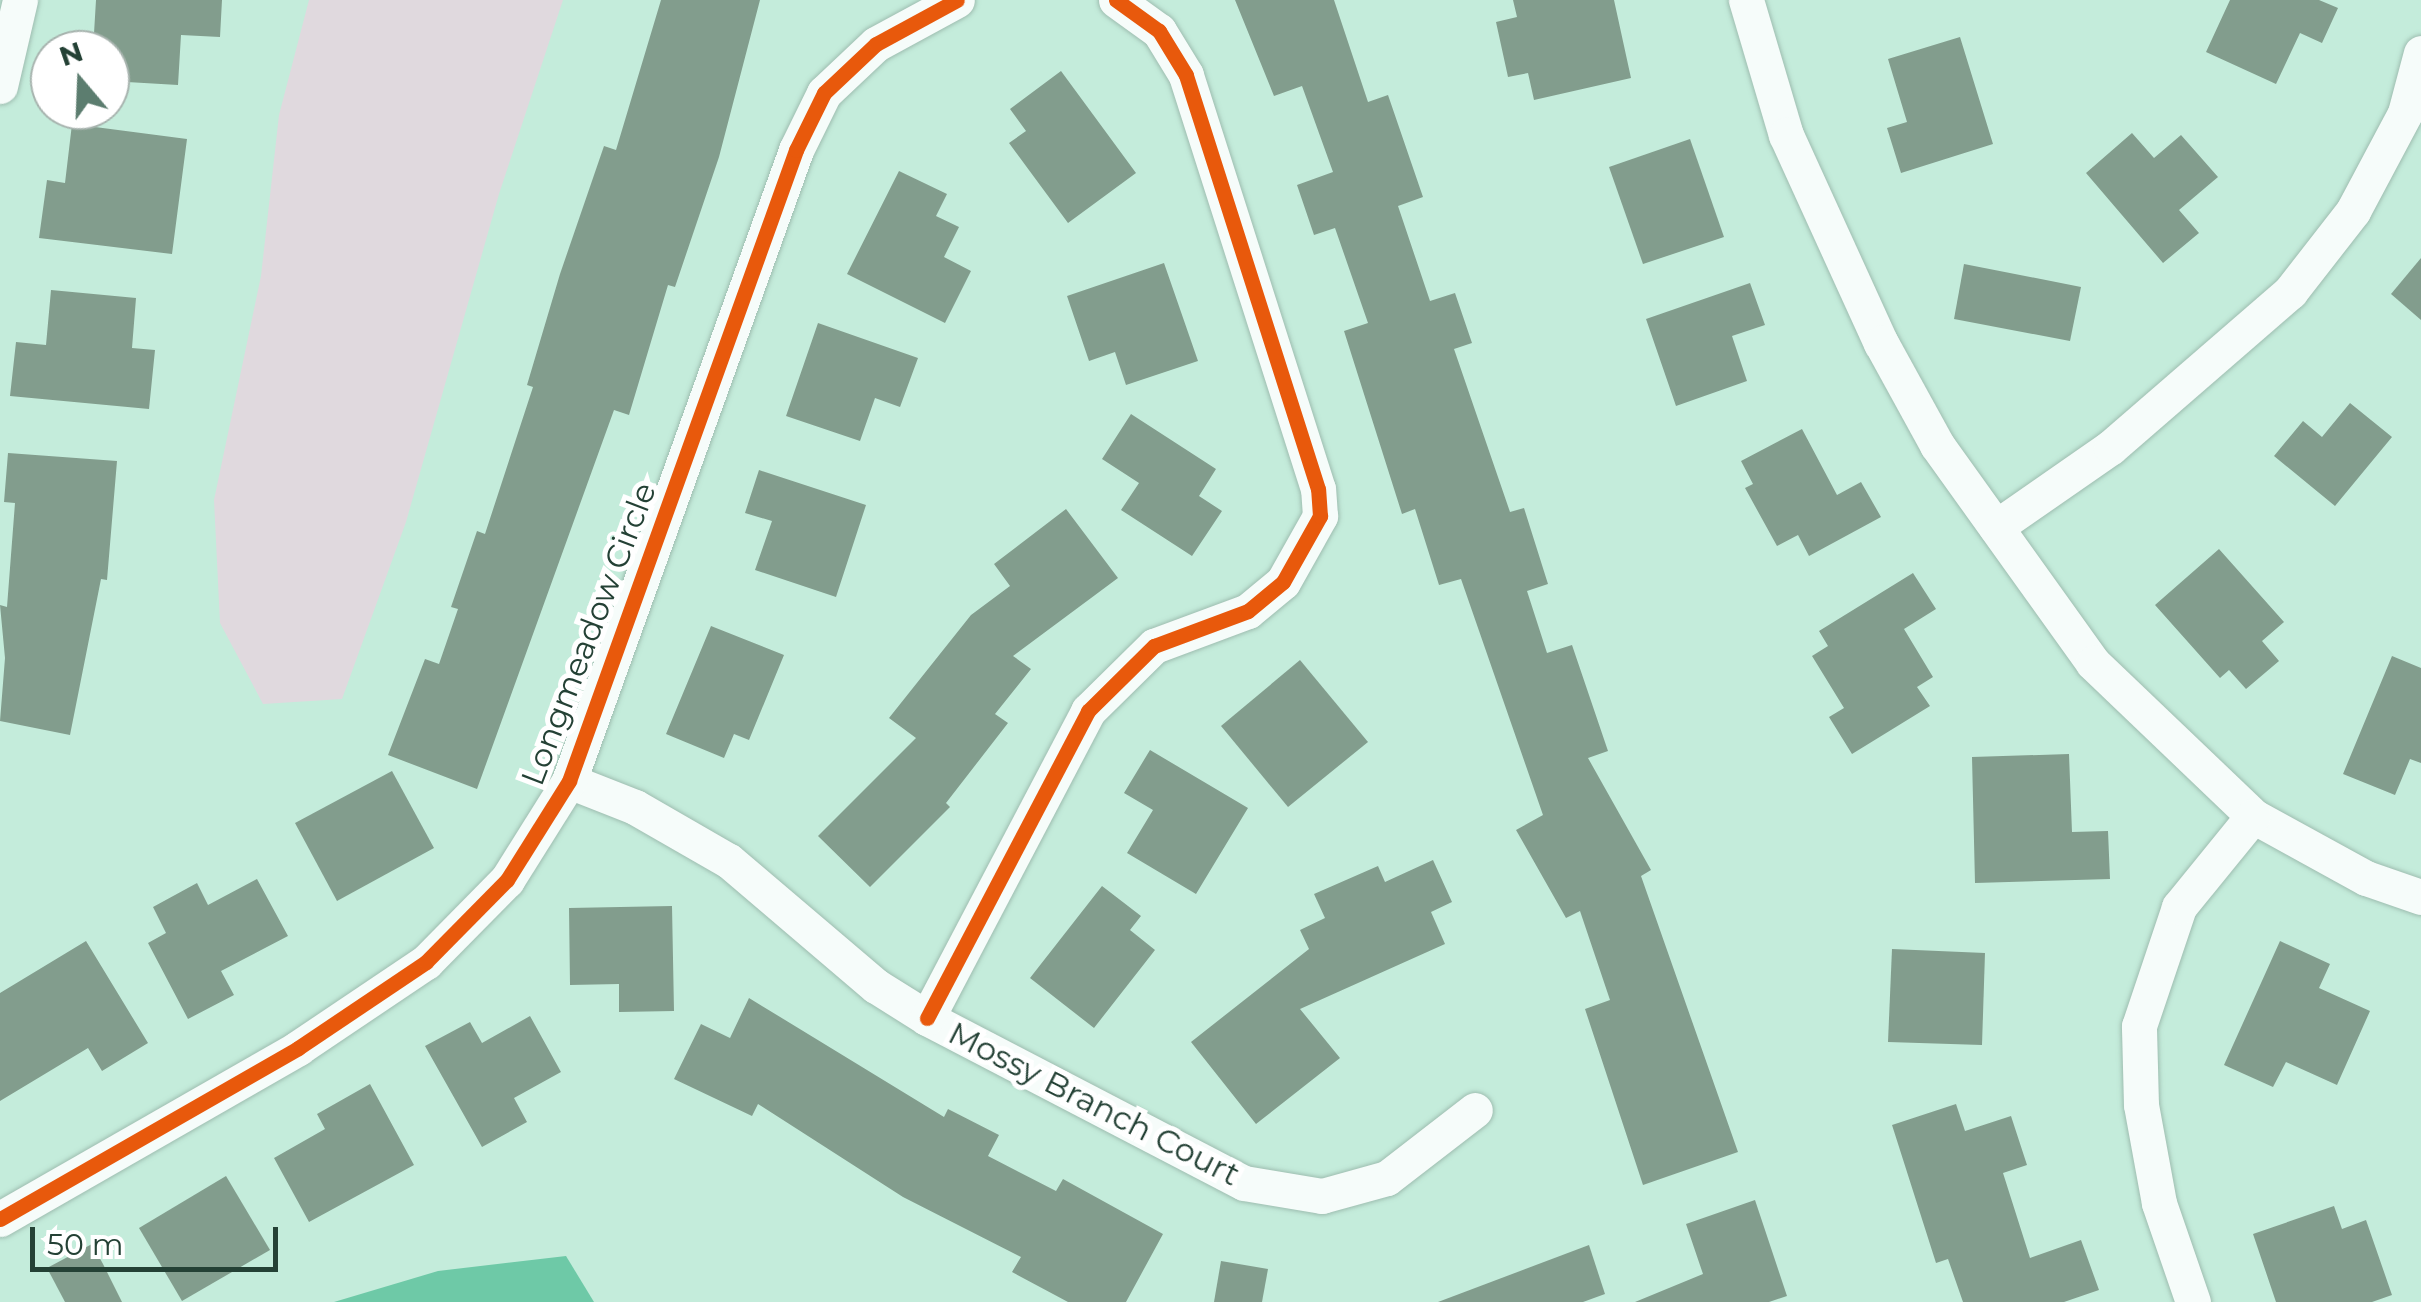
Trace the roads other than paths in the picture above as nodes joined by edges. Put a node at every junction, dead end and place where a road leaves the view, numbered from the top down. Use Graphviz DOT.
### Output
graph roads {
  1 [pos="20,0"];
  2 [pos="957,0"];
  3 [pos="1116,0"];
  4 [pos="1746,0"];
  5 [pos="2421,54"];
  6 [pos="0,86"];
  7 [pos="1996,527"];
  8 [pos="569,781"];
  9 [pos="2253,816"];
  10 [pos="2421,896"];
  11 [pos="928,1018"];
  12 [pos="1475,1110"];
  13 [pos="0,1219"];
  14 [pos="2193,1302"];
  1 -- 6 [label="street"];
  2 -- 8 [label="street, Longmeadow Circle"];
  3 -- 11 [label="street"];
  4 -- 7 [label="street"];
  5 -- 7 [label="street"];
  7 -- 9 [label="street"];
  8 -- 11 [label="street, Longmeadow Circle"];
  8 -- 13 [label="street, Longmeadow Circle"];
  9 -- 10 [label="street"];
  9 -- 14 [label="street"];
  11 -- 12 [label="street, Mossy Branch Court"];
}
